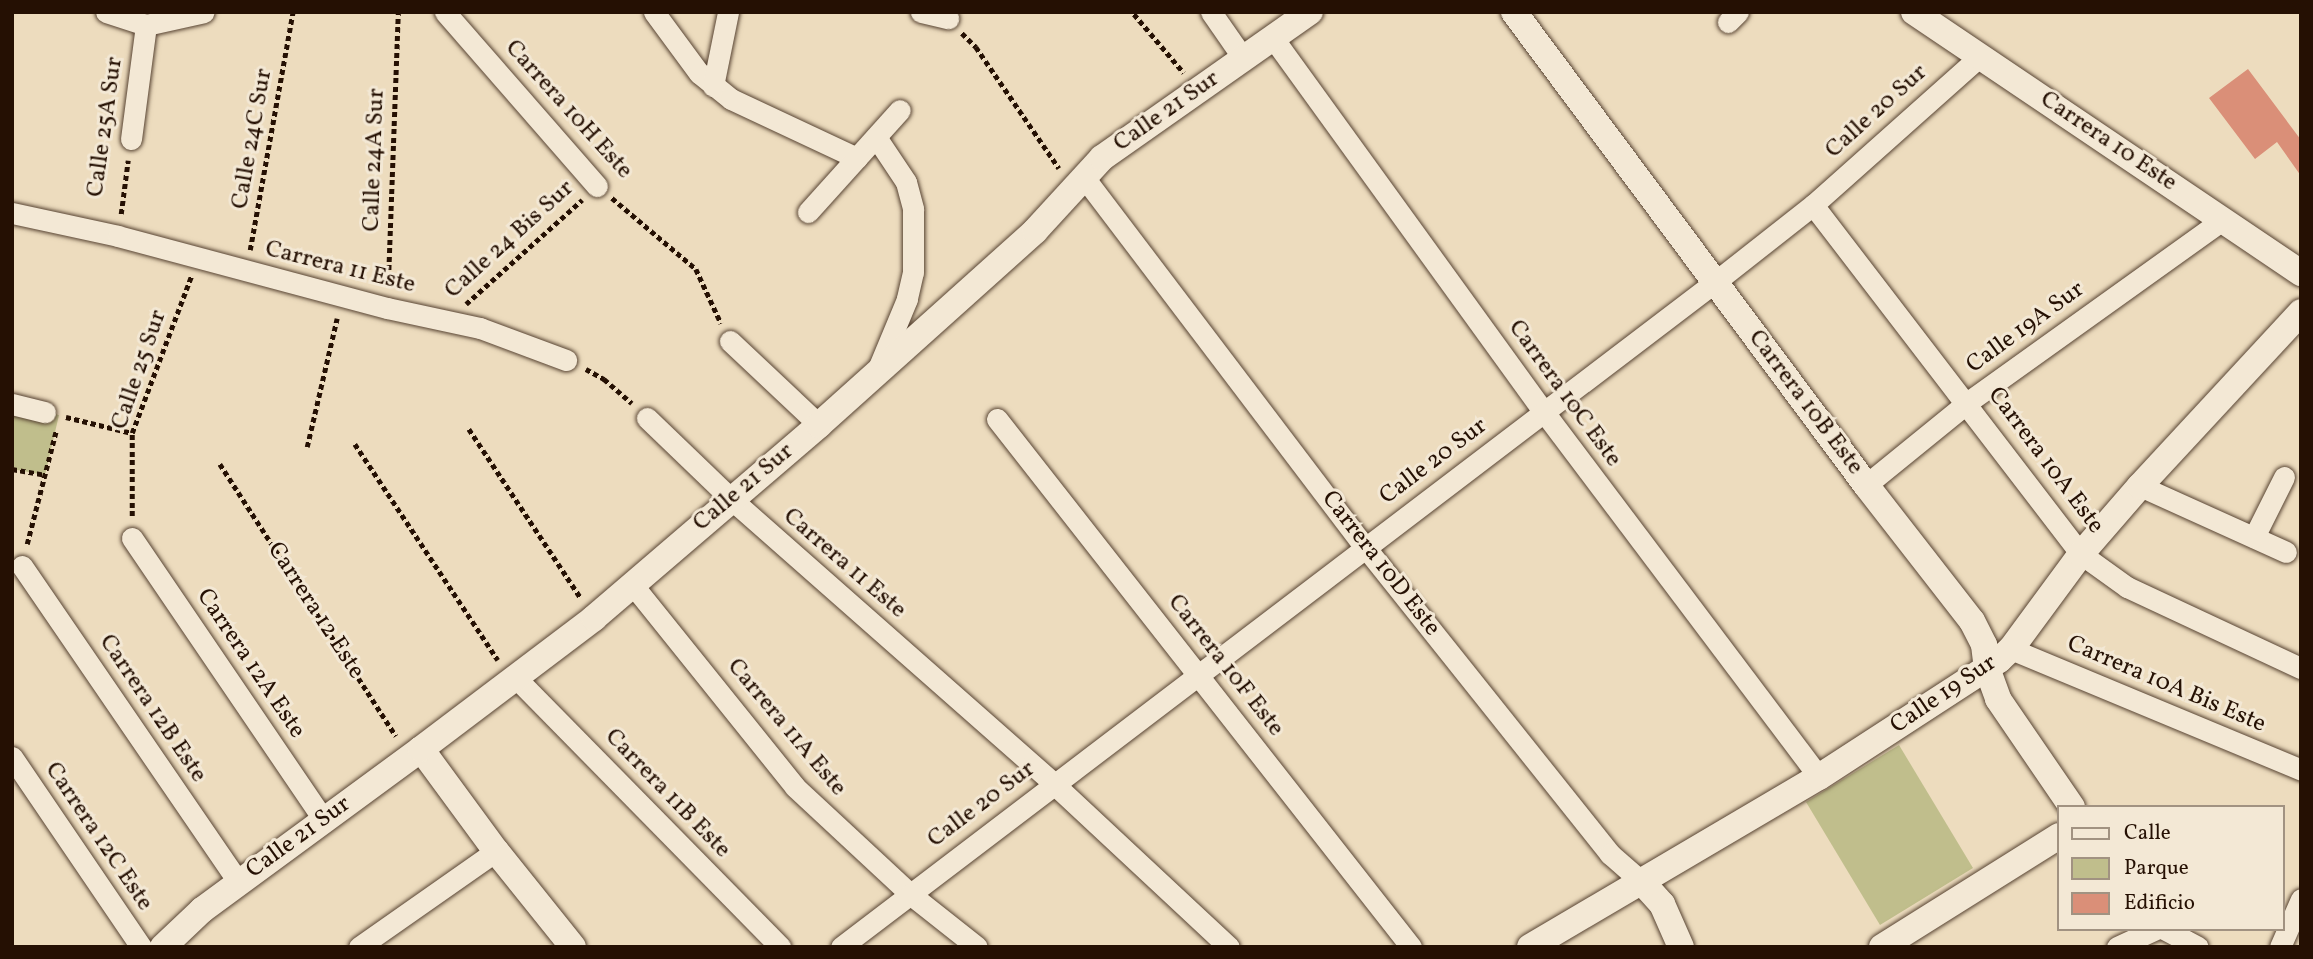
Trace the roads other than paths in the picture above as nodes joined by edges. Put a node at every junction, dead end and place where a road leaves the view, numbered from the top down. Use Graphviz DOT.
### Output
graph roads {
  1 [pos="106,12"];
  2 [pos="204,12"];
  3 [pos="445,12"];
  4 [pos="654,12"];
  5 [pos="728,12"];
  6 [pos="921,12"];
  7 [pos="1211,12"];
  8 [pos="1310,12"];
  9 [pos="1514,12"];
  10 [pos="1914,12"];
  11 [pos="948,19"];
  12 [pos="146,25"];
  13 [pos="1273,38"];
  14 [pos="1980,56"];
  15 [pos="1243,58"];
  16 [pos="713,86"];
  17 [pos="900,110"];
  18 [pos="876,137"];
  19 [pos="131,139"];
  20 [pos="857,158"];
  21 [pos="1078,182"];
  22 [pos="597,186"];
  23 [pos="1813,205"];
  24 [pos="808,212"];
  25 [pos="12,213"];
  26 [pos="2222,220"];
  27 [pos="2301,273"];
  28 [pos="1715,282"];
  29 [pos="2301,312"];
  30 [pos="730,341"];
  31 [pos="566,360"];
  32 [pos="875,376"];
  33 [pos="1968,402"];
  34 [pos="12,404"];
  35 [pos="1544,412"];
  36 [pos="52,413"];
  37 [pos="647,418"];
  38 [pos="998,418"];
  39 [pos="819,425"];
  40 [pos="2284,477"];
  41 [pos="1866,485"];
  42 [pos="2140,485"];
  43 [pos="730,498"];
  44 [pos="2254,537"];
  45 [pos="132,538"];
  46 [pos="1365,547"];
  47 [pos="2286,552"];
  48 [pos="2081,554"];
  49 [pos="22,566"];
  50 [pos="632,584"];
  51 [pos="2011,649"];
  52 [pos="1987,668"];
  53 [pos="2301,668"];
  54 [pos="1198,674"];
  55 [pos="514,679"];
  56 [pos="416,754"];
  57 [pos="12,757"];
  58 [pos="2301,770"];
  59 [pos="1819,777"];
  60 [pos="1054,784"];
  61 [pos="2071,805"];
  62 [pos="323,819"];
  63 [pos="2058,837"];
  64 [pos="496,851"];
  65 [pos="1642,882"];
  66 [pos="238,883"];
  67 [pos="910,894"];
  68 [pos="2301,899"];
  69 [pos="2153,931"];
  70 [pos="2168,931"];
  71 [pos="567,945"];
  72 [pos="141,947"];
  73 [pos="163,947"];
  74 [pos="359,947"];
  75 [pos="780,947"];
  76 [pos="841,947"];
  77 [pos="977,947"];
  78 [pos="1229,947"];
  79 [pos="1411,947"];
  80 [pos="1530,947"];
  81 [pos="1681,947"];
  82 [pos="1882,947"];
  83 [pos="2117,947"];
  84 [pos="2198,947"];
  85 [pos="2280,947"];
  1 -- 12 [label="street"];
  2 -- 12 [label="street"];
  3 -- 22 [label="street, Carrera 10H Este"];
  4 -- 16 [label="street"];
  5 -- 16 [label="street"];
  6 -- 11 [label="street"];
  7 -- 15 [label="street"];
  8 -- 13 [label="street, Calle 21 Sur"];
  9 -- 28 [label="street, Carrera 10B Este"];
  10 -- 14 [label="street, Carrera 10 Este"];
  12 -- 19 [label="street, Calle 25A Sur"];
  13 -- 15 [label="street, Calle 21 Sur"];
  13 -- 35 [label="street, Carrera 10C Este"];
  14 -- 23 [label="street, Calle 20 Sur"];
  14 -- 26 [label="street, Carrera 10 Este"];
  15 -- 21 [label="street, Calle 21 Sur"];
  16 -- 20 [label="street"];
  17 -- 18 [label="street"];
  18 -- 20 [label="street"];
  18 -- 32 [label="street"];
  20 -- 24 [label="street"];
  21 -- 32 [label="street, Calle 21 Sur"];
  21 -- 46 [label="street, Carrera 10D Este"];
  23 -- 28 [label="street, Calle 20 Sur"];
  23 -- 33 [label="street, Carrera 10A Este"];
  25 -- 31 [label="street, Carrera 11 Este"];
  26 -- 27 [label="street, Carrera 10 Este"];
  26 -- 33 [label="street, Calle 19A Sur"];
  28 -- 35 [label="street, Calle 20 Sur"];
  28 -- 41 [label="street, Carrera 10B Este"];
  29 -- 42 [label="street, Calle 19 Sur"];
  30 -- 39 [label="street"];
  32 -- 39 [label="street, Calle 21 Sur"];
  33 -- 41 [label="street, Calle 19A Sur"];
  33 -- 48 [label="street, Carrera 10A Este"];
  34 -- 36 [label="street"];
  35 -- 46 [label="street, Calle 20 Sur"];
  35 -- 59 [label="street, Carrera 10C Este"];
  37 -- 43 [label="street, Carrera 11 Este"];
  38 -- 54 [label="street, Carrera 10F Este"];
  39 -- 43 [label="street, Calle 21 Sur"];
  40 -- 44 [label="street"];
  41 -- 52 [label="street, Carrera 10B Este"];
  42 -- 44 [label="street"];
  42 -- 48 [label="street, Calle 19 Sur"];
  43 -- 50 [label="street, Calle 21 Sur"];
  43 -- 60 [label="street, Carrera 11 Este"];
  44 -- 47 [label="street"];
  45 -- 62 [label="street, Carrera 12A Este"];
  46 -- 54 [label="street, Calle 20 Sur"];
  46 -- 65 [label="street, Carrera 10D Este"];
  48 -- 51 [label="street, Calle 19 Sur"];
  48 -- 53 [label="street, Carrera 10A Este"];
  49 -- 66 [label="street, Carrera 12B Este"];
  50 -- 55 [label="street, Calle 21 Sur"];
  50 -- 67 [label="street, Carrera 11A Este"];
  51 -- 52 [label="street, Calle 19 Sur"];
  51 -- 58 [label="street, Carrera 10A Bis Este"];
  52 -- 59 [label="street, Calle 19 Sur"];
  52 -- 61 [label="street, Carrera 10B Este"];
  54 -- 60 [label="street, Calle 20 Sur"];
  54 -- 79 [label="street, Carrera 10F Este"];
  55 -- 56 [label="street, Calle 21 Sur"];
  55 -- 75 [label="street, Carrera 11B Este"];
  56 -- 62 [label="street, Calle 21 Sur"];
  56 -- 64 [label="street"];
  57 -- 72 [label="street, Carrera 12C Este"];
  59 -- 65 [label="street, Calle 19 Sur"];
  60 -- 67 [label="street, Calle 20 Sur"];
  60 -- 78 [label="street, Carrera 11 Este"];
  62 -- 66 [label="street, Calle 21 Sur"];
  63 -- 82 [label="street"];
  64 -- 71 [label="street"];
  64 -- 74 [label="street"];
  65 -- 80 [label="street, Calle 19 Sur"];
  65 -- 81 [label="street, Carrera 10D Este"];
  66 -- 73 [label="street, Calle 21 Sur"];
  67 -- 76 [label="street, Calle 20 Sur"];
  67 -- 77 [label="street, Carrera 11A Este"];
  68 -- 85 [label="street"];
  69 -- 83 [label="street"];
  70 -- 84 [label="street"];
}
